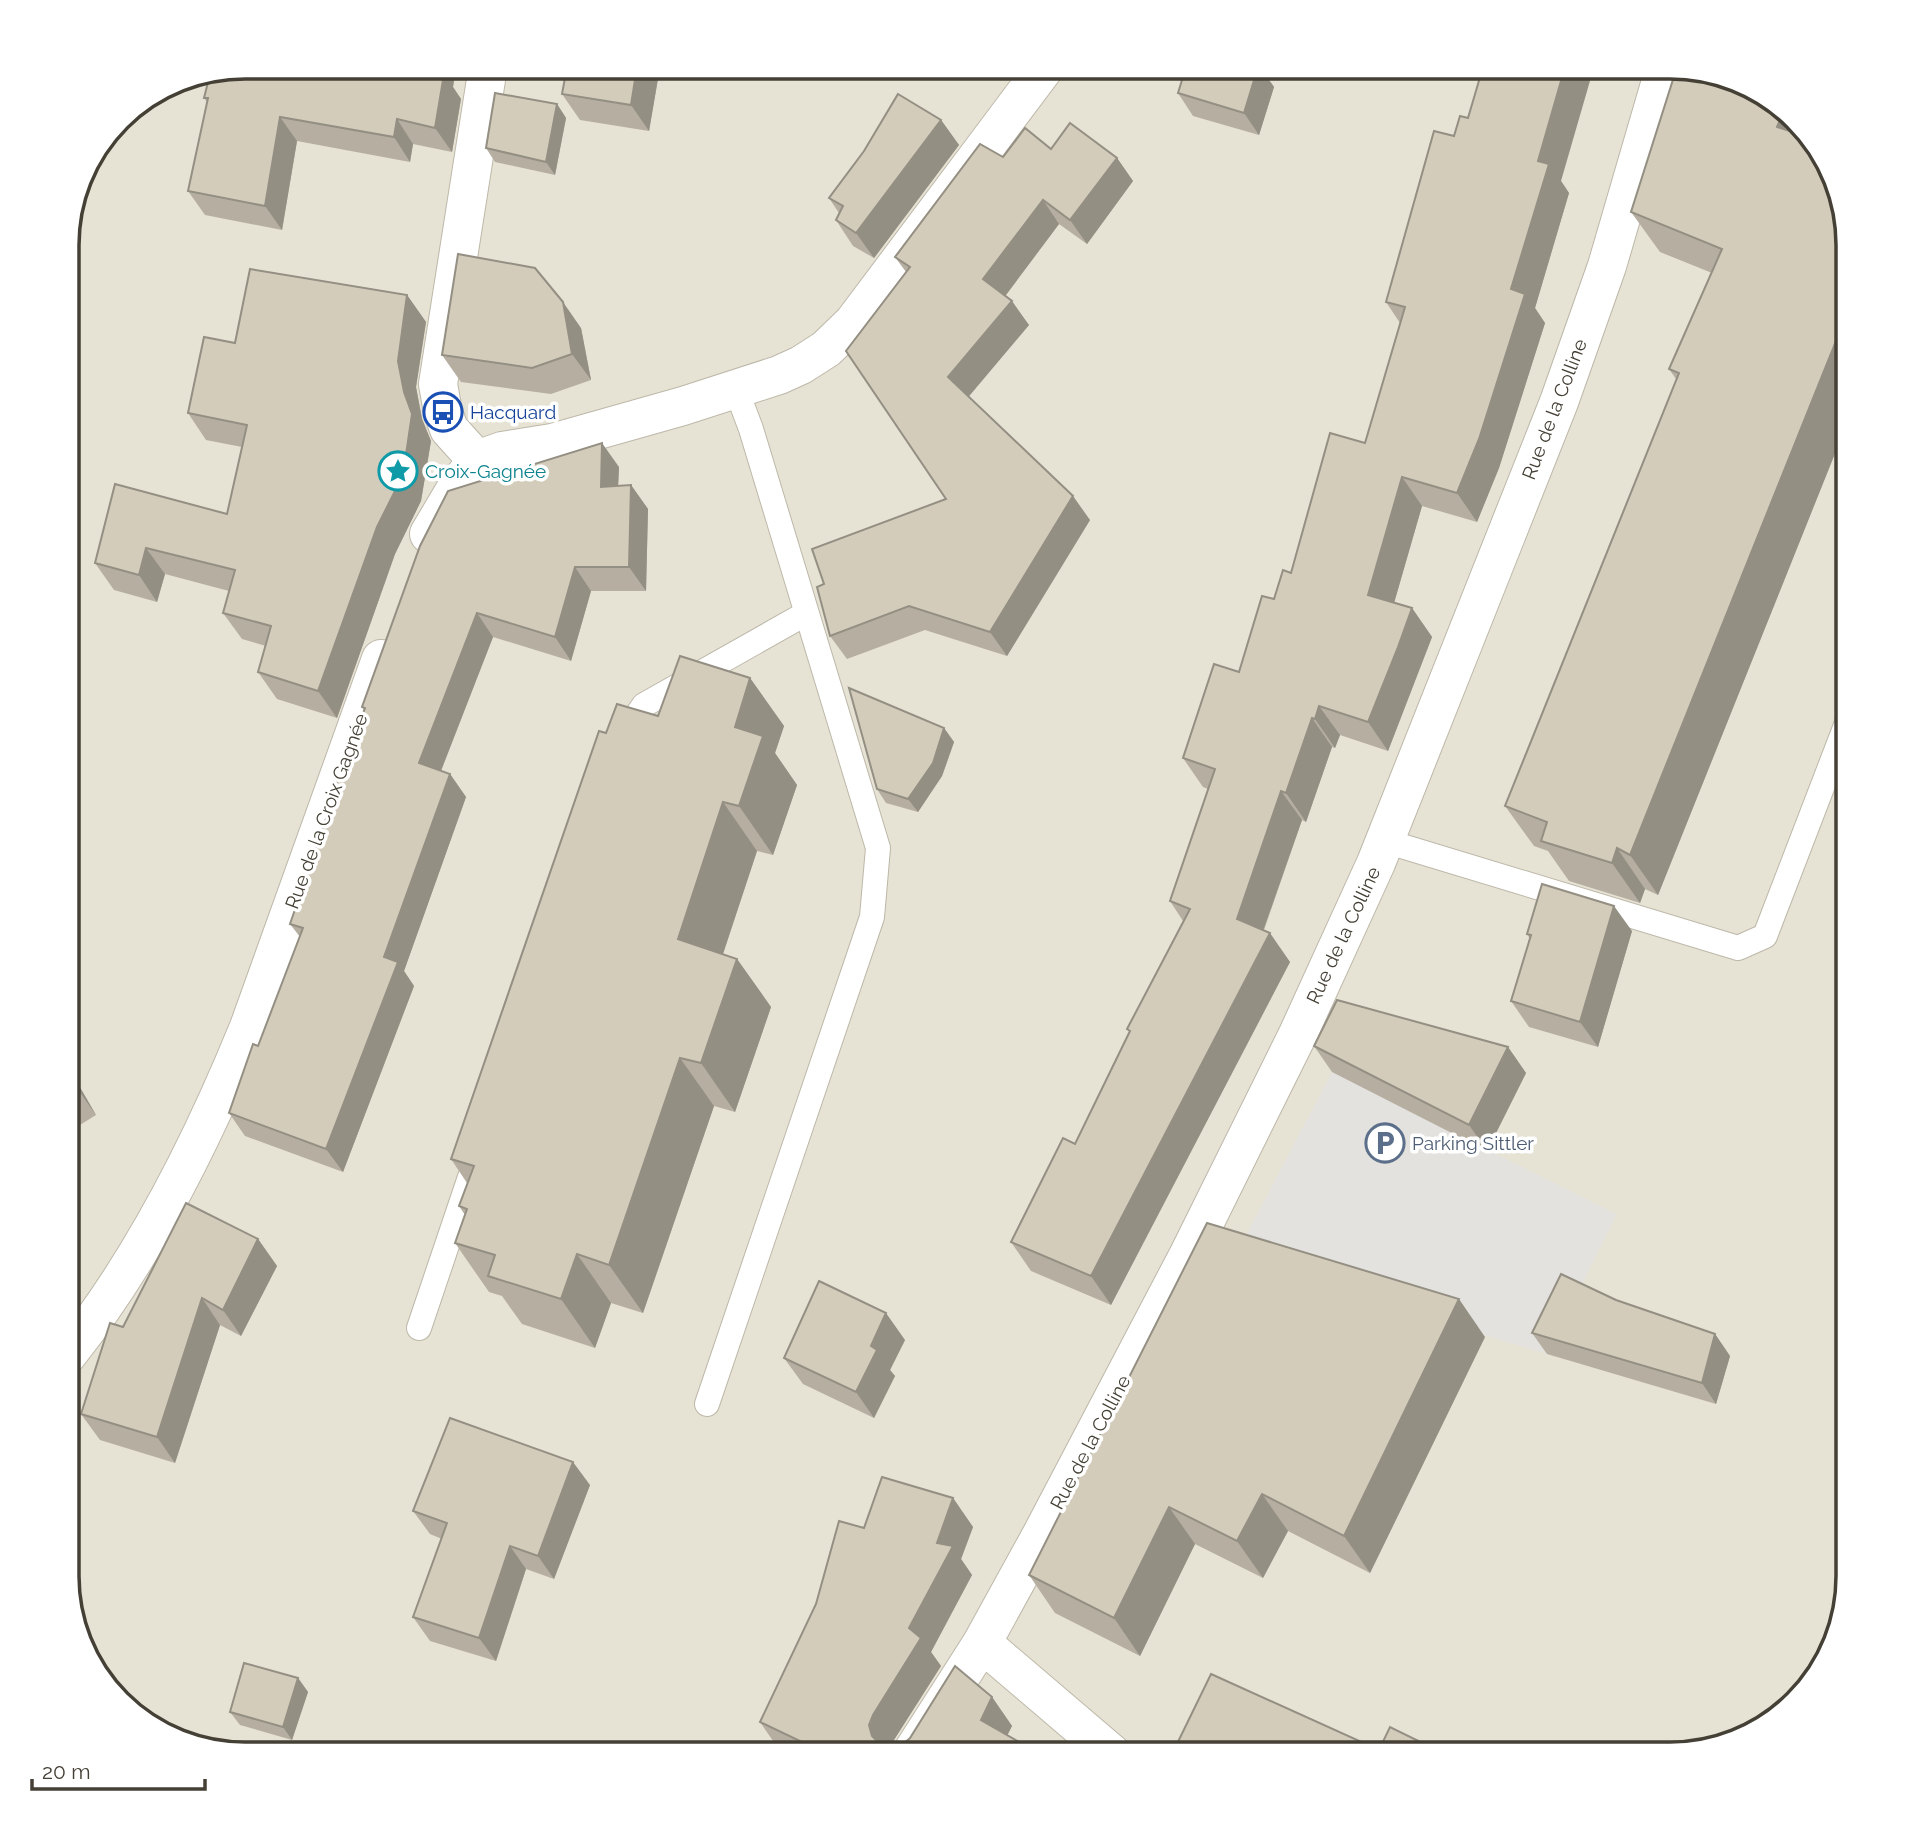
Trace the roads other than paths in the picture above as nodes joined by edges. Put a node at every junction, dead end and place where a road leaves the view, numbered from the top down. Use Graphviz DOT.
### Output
graph roads {
  1 [pos="486,79"];
  2 [pos="1036,79"];
  3 [pos="1661,79"];
  4 [pos="736,389"];
  5 [pos="477,460"];
  6 [pos="416,561"];
  7 [pos="806,614"];
  8 [pos="393,626"];
  9 [pos="1836,751"];
  10 [pos="612,756"];
  11 [pos="1385,841"];
  12 [pos="476,1159"];
  13 [pos="419,1328"];
  14 [pos="79,1340"];
  15 [pos="707,1404"];
  16 [pos="982,1643"];
  17 [pos="919,1742"];
  18 [pos="1098,1742"];
  1 -- 5 [label="street"];
  2 -- 4 [label="street"];
  3 -- 11 [label="street, Rue de la Colline"];
  4 -- 5 [label="street"];
  4 -- 7 [label="lane"];
  5 -- 6 [label="street"];
  7 -- 10 [label="lane"];
  7 -- 15 [label="lane"];
  8 -- 14 [label="street, Rue de la Croix Gagnée"];
  9 -- 11 [label="lane"];
  11 -- 16 [label="street, Rue de la Colline"];
  12 -- 13 [label="lane"];
  16 -- 17 [label="street, Rue de la Colline"];
  16 -- 18 [label="street"];
}
